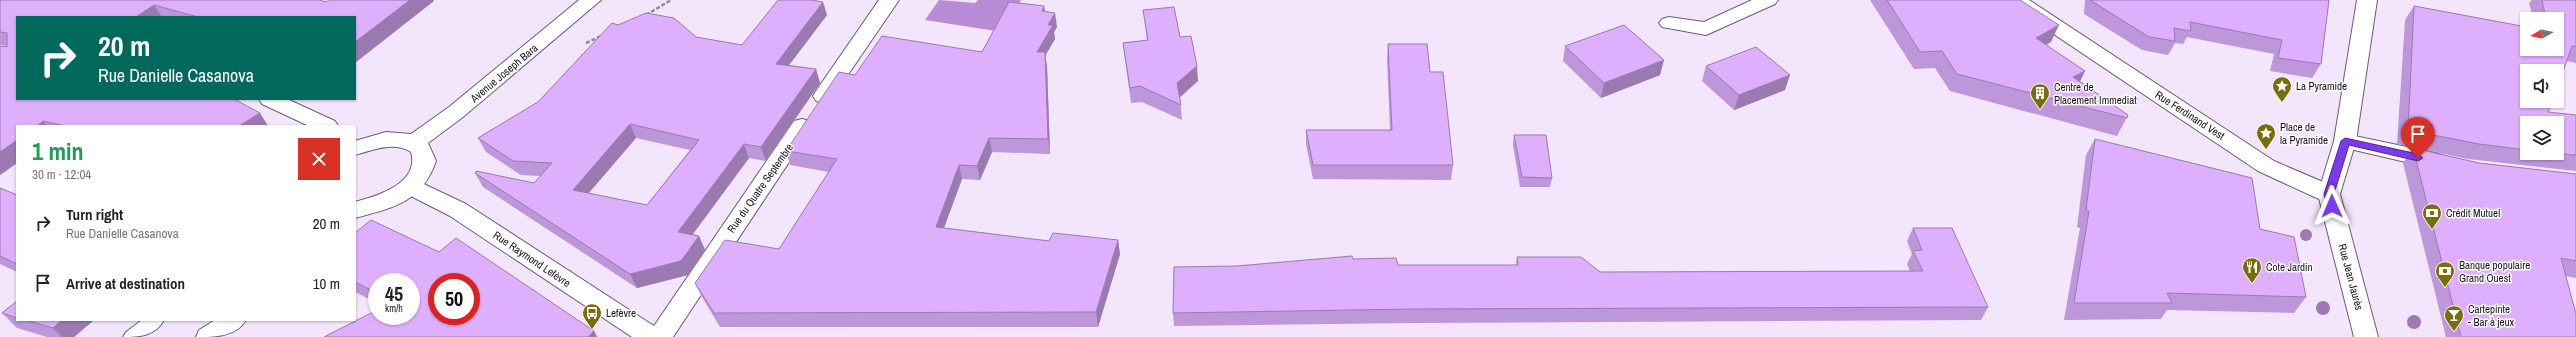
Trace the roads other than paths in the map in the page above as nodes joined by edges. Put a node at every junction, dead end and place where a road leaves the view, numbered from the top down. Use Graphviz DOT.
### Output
graph roads {
  1 [pos="591,0"];
  2 [pos="889,0"];
  3 [pos="1768,0"];
  4 [pos="2016,0"];
  5 [pos="2367,0"];
  6 [pos="1669,23"];
  7 [pos="271,100"];
  8 [pos="325,125"];
  9 [pos="2345,141"];
  10 [pos="414,142"];
  11 [pos="356,148"];
  12 [pos="2454,165"];
  13 [pos="411,186"];
  14 [pos="2329,194"];
  15 [pos="359,214"];
  16 [pos="154,321"];
  17 [pos="211,321"];
  18 [pos="232,321"];
  19 [pos="132,337"];
  20 [pos="197,337"];
  21 [pos="208,337"];
  22 [pos="651,337"];
  23 [pos="660,337"];
  24 [pos="2366,337"];
  1 -- 10 [label="street, Avenue Joseph Bara"];
  2 -- 23 [label="street, Rue du Quatre Septembre"];
  3 -- 6 [label="street"];
  4 -- 14 [label="street, Rue Ferdinand Vest"];
  5 -- 9 [label="street"];
  7 -- 8 [label="street"];
  9 -- 12 [label="street"];
  9 -- 14 [label="street"];
  10 -- 11 [label="street"];
  10 -- 13 [label="street"];
  13 -- 15 [label="street"];
  13 -- 22 [label="street, Rue Raymond Lefèvre"];
  14 -- 24 [label="street, Rue Jean Jaurès"];
  16 -- 19 [label="lane"];
  17 -- 20 [label="street"];
  18 -- 21 [label="street"];
}
